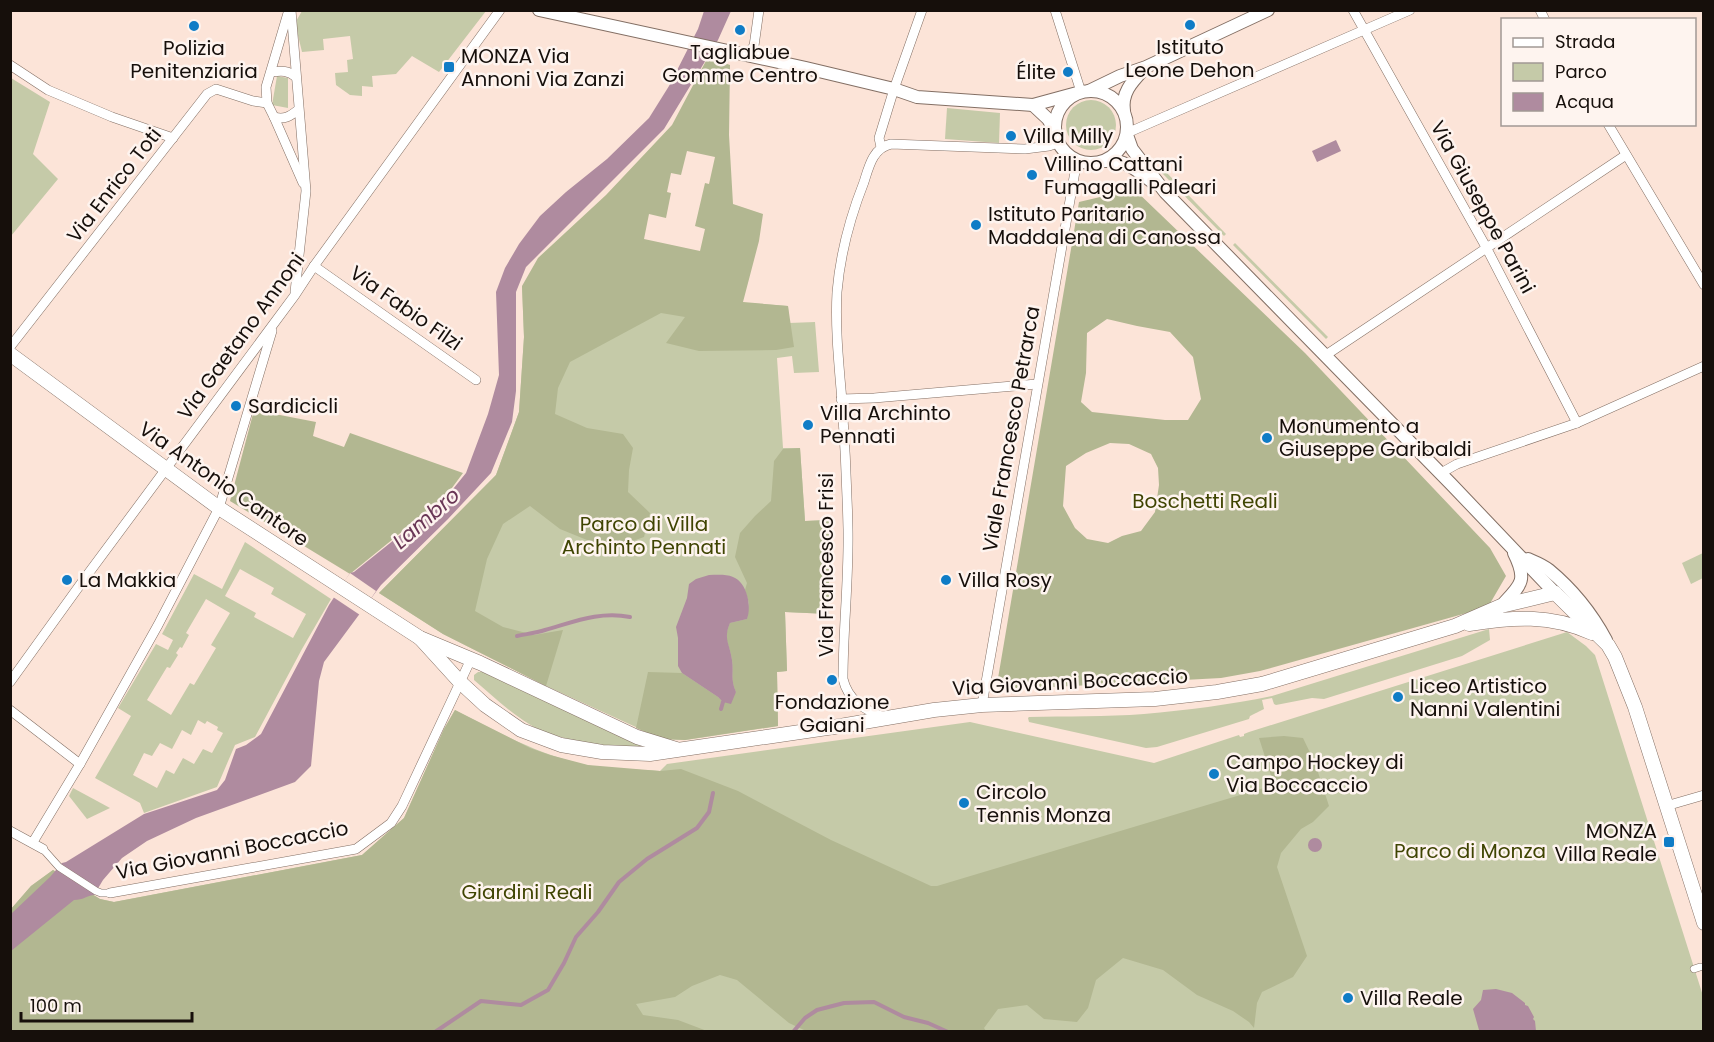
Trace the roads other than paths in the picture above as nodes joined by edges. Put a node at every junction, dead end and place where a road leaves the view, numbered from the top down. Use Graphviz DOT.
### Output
graph roads {
  1 [pos="290,10"];
  2 [pos="500,10"];
  3 [pos="539,10"];
  4 [pos="759,10"];
  5 [pos="922,10"];
  6 [pos="1055,10"];
  7 [pos="1268,10"];
  8 [pos="1353,10"];
  9 [pos="1410,10"];
  10 [pos="1364,30"];
  11 [pos="746,55"];
  12 [pos="10,65"];
  13 [pos="1146,67"];
  14 [pos="270,72"];
  15 [pos="296,77"];
  16 [pos="894,89"];
  17 [pos="1082,92"];
  18 [pos="267,103"];
  19 [pos="1033,105"];
  20 [pos="298,110"];
  21 [pos="1124,111"];
  22 [pos="274,117"];
  23 [pos="1609,126"];
  24 [pos="1127,134"];
  25 [pos="1057,137"];
  26 [pos="173,138"];
  27 [pos="881,147"];
  28 [pos="1626,155"];
  29 [pos="1077,160"];
  30 [pos="1105,161"];
  31 [pos="306,191"];
  32 [pos="1166,192"];
  33 [pos="1486,247"];
  34 [pos="314,266"];
  35 [pos="1704,285"];
  36 [pos="295,295"];
  37 [pos="274,322"];
  38 [pos="10,346"];
  39 [pos="10,354"];
  40 [pos="1326,355"];
  41 [pos="1704,366"];
  42 [pos="476,380"];
  43 [pos="1038,384"];
  44 [pos="841,399"];
  45 [pos="1577,423"];
  46 [pos="166,470"];
  47 [pos="1441,473"];
  48 [pos="219,508"];
  49 [pos="1509,543"];
  50 [pos="1521,556"];
  51 [pos="1555,593"];
  52 [pos="1501,606"];
  53 [pos="1514,620"];
  54 [pos="1455,626"];
  55 [pos="420,638"];
  56 [pos="1608,645"];
  57 [pos="471,659"];
  58 [pos="10,682"];
  59 [pos="460,682"];
  60 [pos="982,705"];
  61 [pos="10,710"];
  62 [pos="886,718"];
  63 [pos="681,750"];
  64 [pos="80,764"];
  65 [pos="1704,795"];
  66 [pos="1666,806"];
  67 [pos="10,831"];
  68 [pos="33,842"];
  69 [pos="43,849"];
  70 [pos="110,893"];
  71 [pos="1703,921"];
  1 -- 14 [label="street"];
  1 -- 15 [label="street"];
  2 -- 34 [label="street, Via Gaetano Annoni"];
  3 -- 11 [label="street"];
  4 -- 11 [label="street"];
  5 -- 16 [label="street, Via Francesco Frisi"];
  6 -- 17 [label="street"];
  7 -- 13 [label="street"];
  8 -- 10 [label="street, Via Giuseppe Parini"];
  9 -- 10 [label="street"];
  10 -- 24 [label="street"];
  10 -- 33 [label="street, Via Giuseppe Parini"];
  11 -- 16 [label="street"];
  12 -- 26 [label="street"];
  13 -- 17 [label="street"];
  13 -- 21 [label="street"];
  14 -- 15 [label="street"];
  14 -- 18 [label="street"];
  15 -- 20 [label="street"];
  16 -- 19 [label="street"];
  16 -- 27 [label="street, Via Francesco Frisi"];
  17 -- 19 [label="street"];
  17 -- 21 [label="street"];
  17 -- 25 [label="street"];
  18 -- 22 [label="street"];
  18 -- 26 [label="street, Via Enrico Toti"];
  19 -- 25 [label="street"];
  20 -- 22 [label="street"];
  20 -- 31 [label="street"];
  21 -- 24 [label="street"];
  22 -- 31 [label="street"];
  23 -- 28 [label="street"];
  24 -- 30 [label="street"];
  24 -- 32 [label="street"];
  25 -- 27 [label="street"];
  25 -- 29 [label="street"];
  26 -- 38 [label="street, Via Enrico Toti"];
  27 -- 44 [label="street, Via Francesco Frisi"];
  28 -- 33 [label="street"];
  28 -- 35 [label="street"];
  29 -- 30 [label="street"];
  29 -- 43 [label="street, Viale Francesco Petrarca"];
  30 -- 32 [label="street"];
  31 -- 36 [label="street"];
  32 -- 40 [label="street"];
  33 -- 40 [label="street"];
  33 -- 45 [label="street, Via Giuseppe Parini"];
  34 -- 36 [label="street, Via Gaetano Annoni"];
  34 -- 42 [label="street, Via Fabio Filzi"];
  36 -- 37 [label="street, Via Gaetano Annoni"];
  37 -- 46 [label="street, Via Gaetano Annoni"];
  37 -- 48 [label="street"];
  39 -- 46 [label="main road, Via Antonio Cantore"];
  40 -- 47 [label="street"];
  41 -- 45 [label="street"];
  43 -- 44 [label="street"];
  43 -- 60 [label="street, Viale Francesco Petrarca"];
  44 -- 62 [label="street, Via Francesco Frisi"];
  45 -- 47 [label="street"];
  46 -- 48 [label="main road, Via Antonio Cantore"];
  46 -- 58 [label="street, Via Gaetano Annoni"];
  47 -- 49 [label="street"];
  48 -- 55 [label="main road, Via Antonio Cantore"];
  48 -- 64 [label="street"];
  49 -- 50 [label="street"];
  49 -- 52 [label="street, Via Giovanni Boccaccio"];
  50 -- 51 [label="street"];
  50 -- 56 [label="street"];
  51 -- 52 [label="main road, Via Giovanni Boccaccio"];
  51 -- 53 [label="main road"];
  51 -- 56 [label="main road"];
  52 -- 54 [label="main road, Via Giovanni Boccaccio"];
  53 -- 54 [label="main road, Via Giovanni Boccaccio"];
  53 -- 56 [label="main road, Via Giovanni Boccaccio"];
  54 -- 60 [label="main road, Via Giovanni Boccaccio"];
  55 -- 57 [label="main road, Via Giovanni Boccaccio"];
  55 -- 59 [label="main road, Via Giovanni Boccaccio"];
  56 -- 66 [label="main road"];
  57 -- 59 [label="street, Via Giovanni Boccaccio"];
  57 -- 63 [label="main road, Via Giovanni Boccaccio"];
  59 -- 63 [label="main road, Via Giovanni Boccaccio"];
  59 -- 70 [label="street, Via Giovanni Boccaccio"];
  60 -- 62 [label="main road, Via Giovanni Boccaccio"];
  61 -- 64 [label="street"];
  62 -- 63 [label="main road, Via Giovanni Boccaccio"];
  64 -- 68 [label="street"];
  65 -- 66 [label="street"];
  66 -- 71 [label="main road"];
  67 -- 68 [label="street"];
  68 -- 69 [label="street"];
  69 -- 70 [label="street, Via Giovanni Boccaccio"];
}
